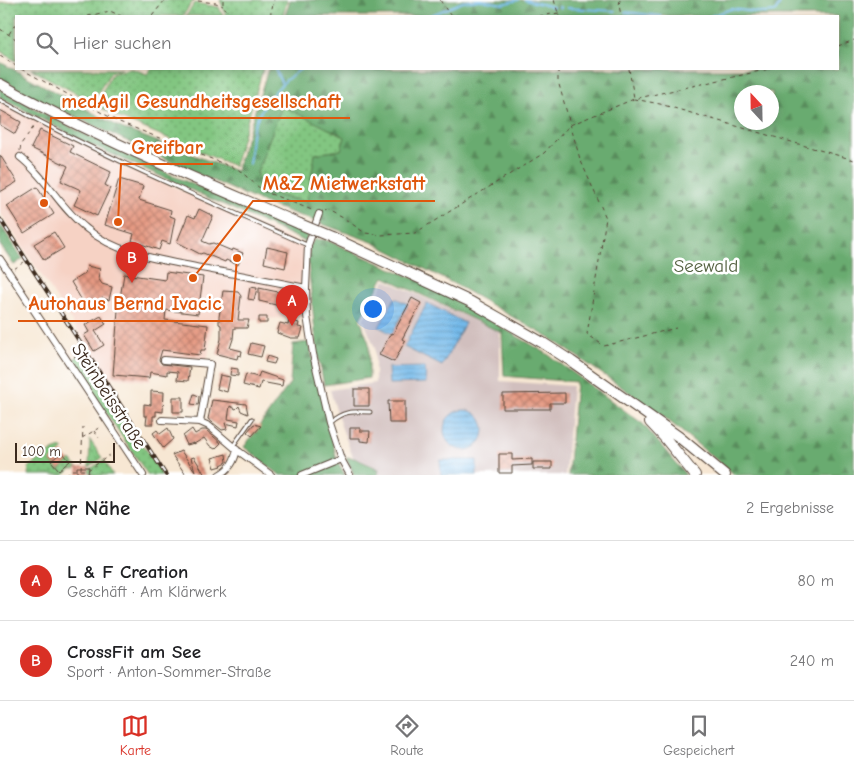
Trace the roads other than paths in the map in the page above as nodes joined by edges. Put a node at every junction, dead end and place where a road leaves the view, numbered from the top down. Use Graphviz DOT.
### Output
graph roads {
  1 [pos="0,84"];
  2 [pos="0,100"];
  3 [pos="20,157"];
  4 [pos="320,214"];
  5 [pos="308,245"];
  6 [pos="0,259"];
  7 [pos="306,288"];
  8 [pos="164,360"];
  9 [pos="638,409"];
  10 [pos="370,412"];
  11 [pos="252,419"];
  12 [pos="162,420"];
  13 [pos="200,422"];
  14 [pos="329,423"];
  15 [pos="235,448"];
  16 [pos="342,459"];
  17 [pos="143,475"];
  18 [pos="219,475"];
  19 [pos="271,475"];
  20 [pos="302,475"];
  21 [pos="350,475"];
  22 [pos="695,475"];
  23 [pos="725,475"];
  1 -- 9 [label="main road, bridge"];
  2 -- 5 [label="lane"];
  3 -- 7 [label="street"];
  4 -- 5 [label="street"];
  5 -- 7 [label="street"];
  6 -- 17 [label="street, Steinbeisstraße"];
  7 -- 14 [label="street"];
  8 -- 13 [label="street"];
  9 -- 22 [label="main road"];
  9 -- 23 [label="main road"];
  10 -- 14 [label="lane"];
  11 -- 15 [label="lane"];
  12 -- 13 [label="street"];
  13 -- 15 [label="street"];
  14 -- 16 [label="street"];
  15 -- 18 [label="street"];
  15 -- 19 [label="street"];
  16 -- 20 [label="street"];
  16 -- 21 [label="street"];
}
